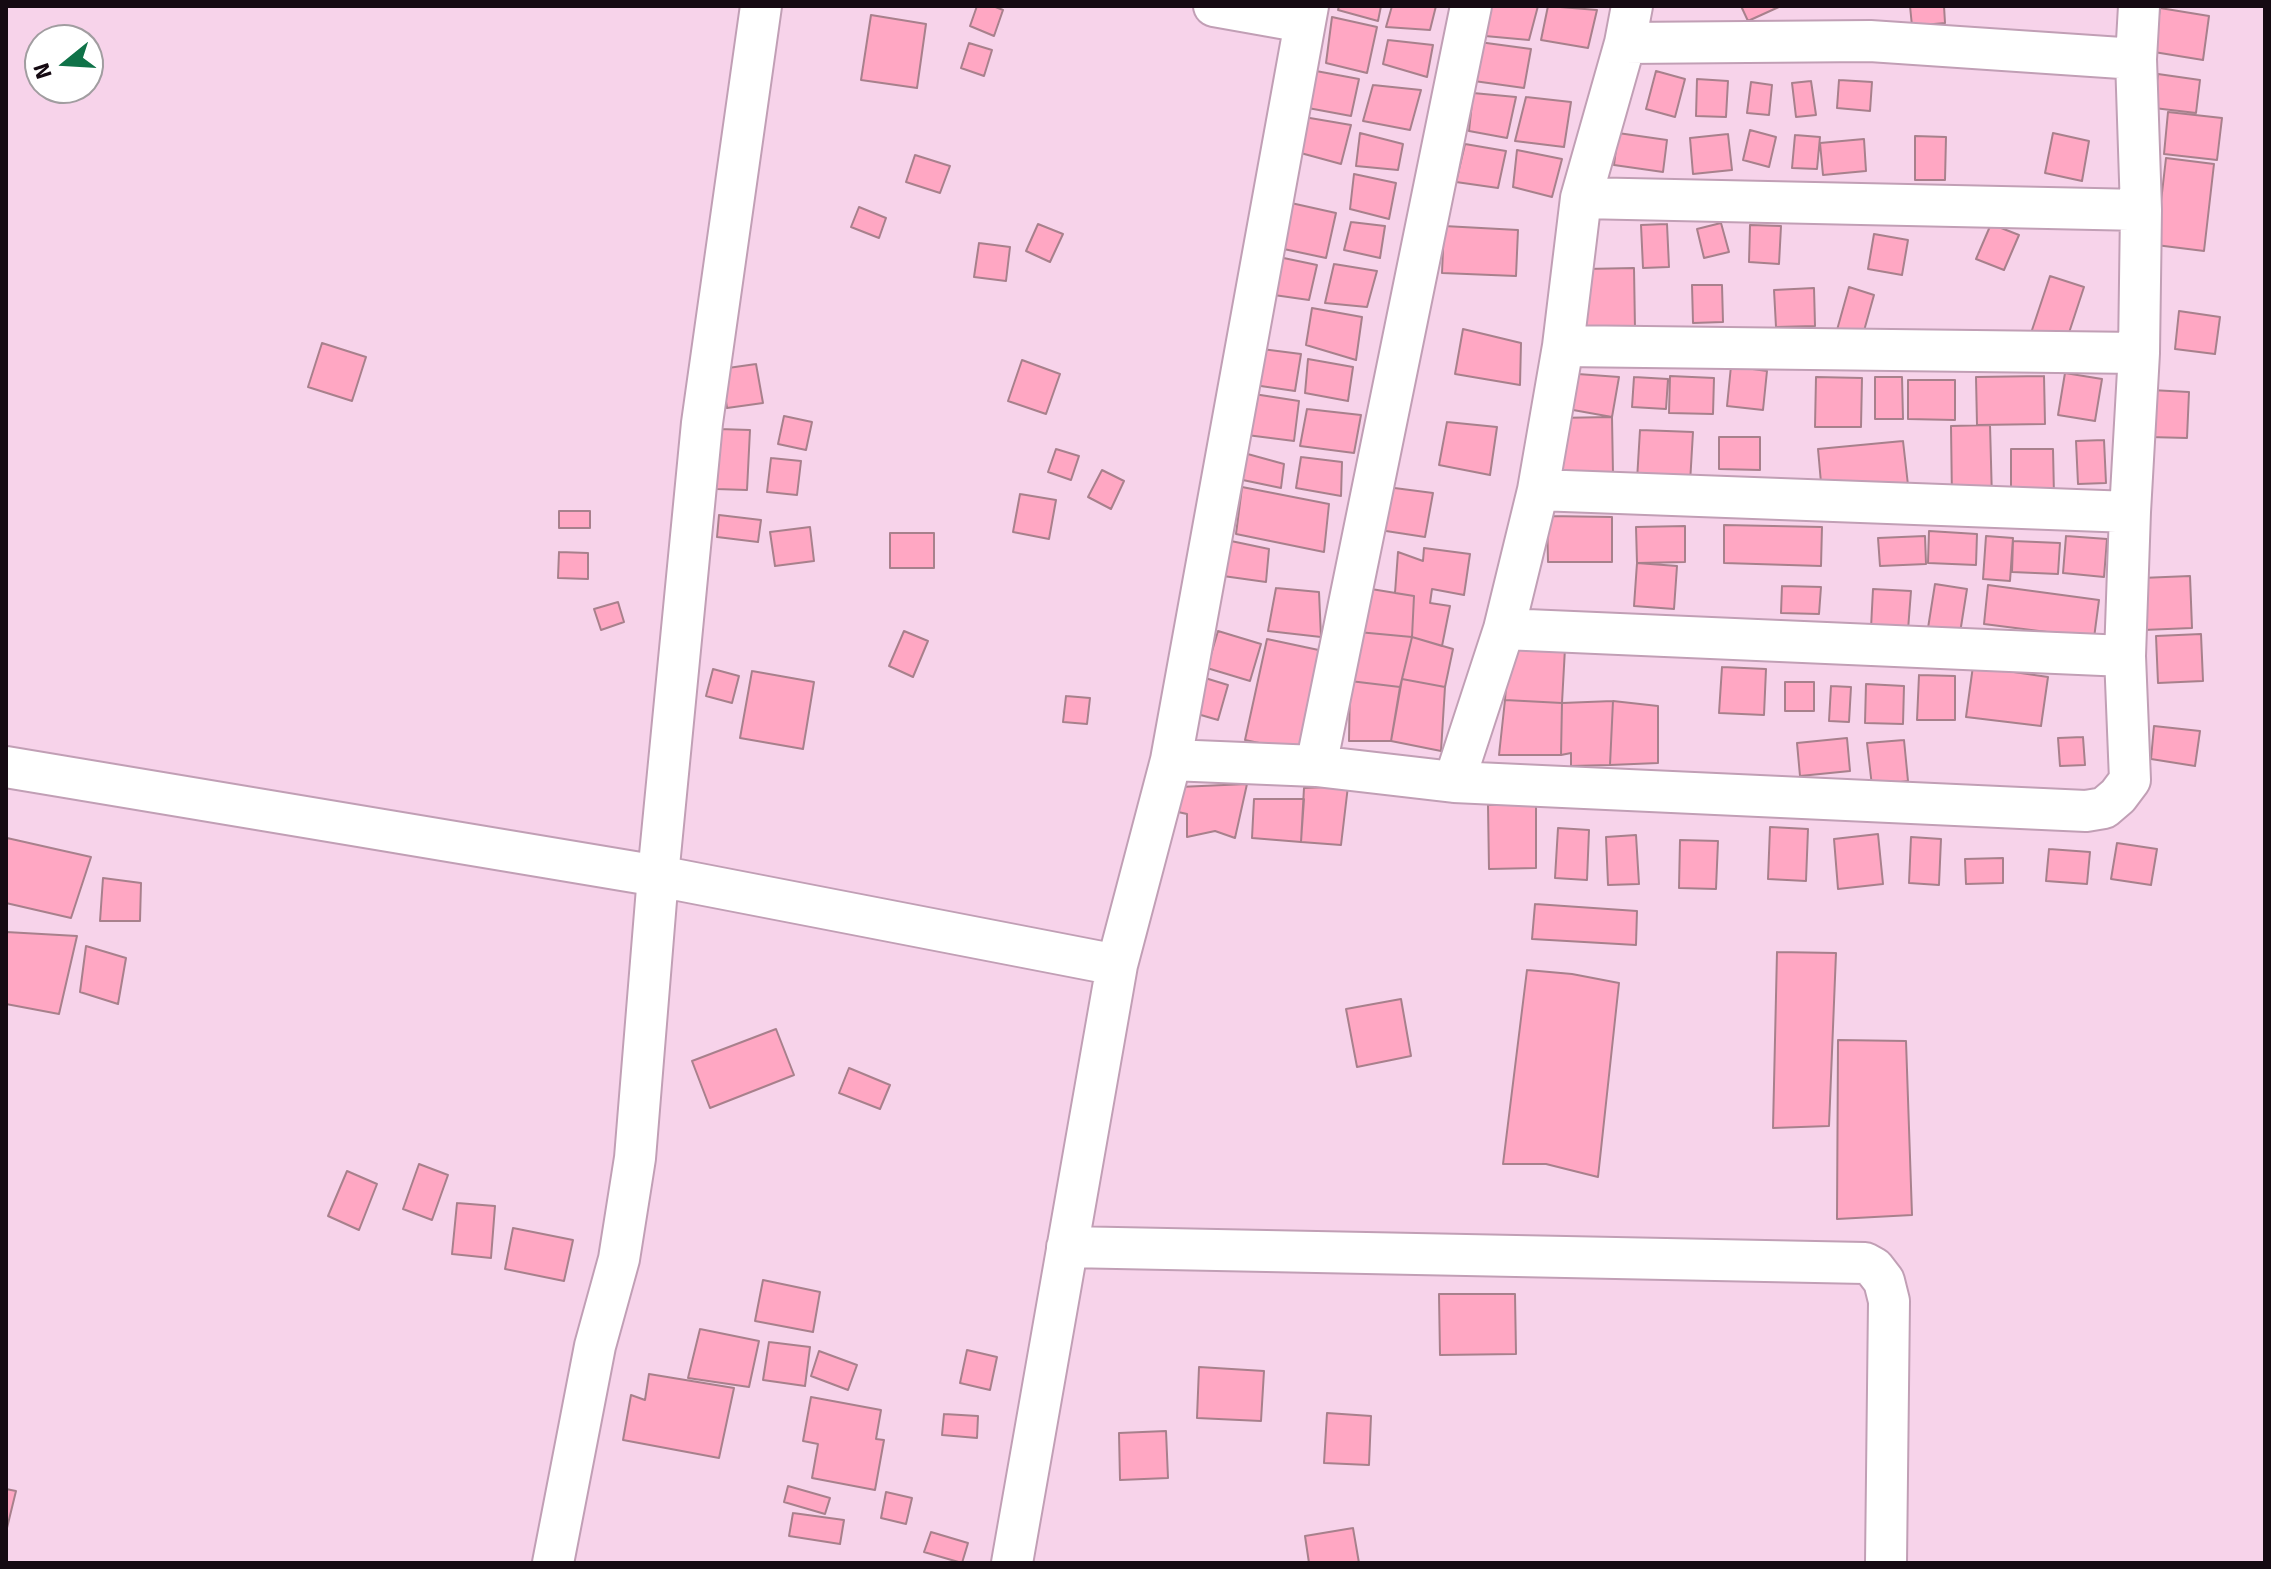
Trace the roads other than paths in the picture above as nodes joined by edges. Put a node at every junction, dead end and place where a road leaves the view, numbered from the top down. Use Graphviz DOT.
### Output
graph roads {
  1 [pos="761,6"];
  2 [pos="1214,6"];
  3 [pos="1471,6"];
  4 [pos="2139,6"];
  5 [pos="1306,14"];
  6 [pos="1872,23"];
  7 [pos="1628,25"];
  8 [pos="2136,59"];
  9 [pos="1581,198"];
  10 [pos="2141,210"];
  11 [pos="1563,346"];
  12 [pos="2139,353"];
  13 [pos="1538,490"];
  14 [pos="2130,512"];
  15 [pos="1504,629"];
  16 [pos="2125,656"];
  17 [pos="1171,760"];
  18 [pos="1316,766"];
  19 [pos="6,767"];
  20 [pos="1454,782"];
  21 [pos="658,876"];
  22 [pos="1117,965"];
  23 [pos="1067,1247"];
  24 [pos="553,1563"];
  25 [pos="1012,1563"];
  26 [pos="1886,1563"];
  1 -- 21 [label="street"];
  2 -- 5 [label="street"];
  3 -- 18 [label="street"];
  4 -- 8 [label="street"];
  5 -- 17 [label="street"];
  6 -- 7 [label="street"];
  6 -- 8 [label="street"];
  7 -- 9 [label="street"];
  8 -- 10 [label="street"];
  9 -- 10 [label="street"];
  9 -- 11 [label="street"];
  10 -- 12 [label="street"];
  11 -- 12 [label="street"];
  11 -- 13 [label="street"];
  12 -- 14 [label="street"];
  13 -- 14 [label="street"];
  13 -- 15 [label="street"];
  14 -- 16 [label="street"];
  15 -- 16 [label="street"];
  15 -- 20 [label="street"];
  16 -- 20 [label="street"];
  17 -- 18 [label="street"];
  17 -- 22 [label="street"];
  18 -- 20 [label="street"];
  19 -- 21 [label="street"];
  21 -- 22 [label="street"];
  21 -- 24 [label="street"];
  22 -- 23 [label="street"];
  23 -- 25 [label="street"];
  23 -- 26 [label="street"];
}
